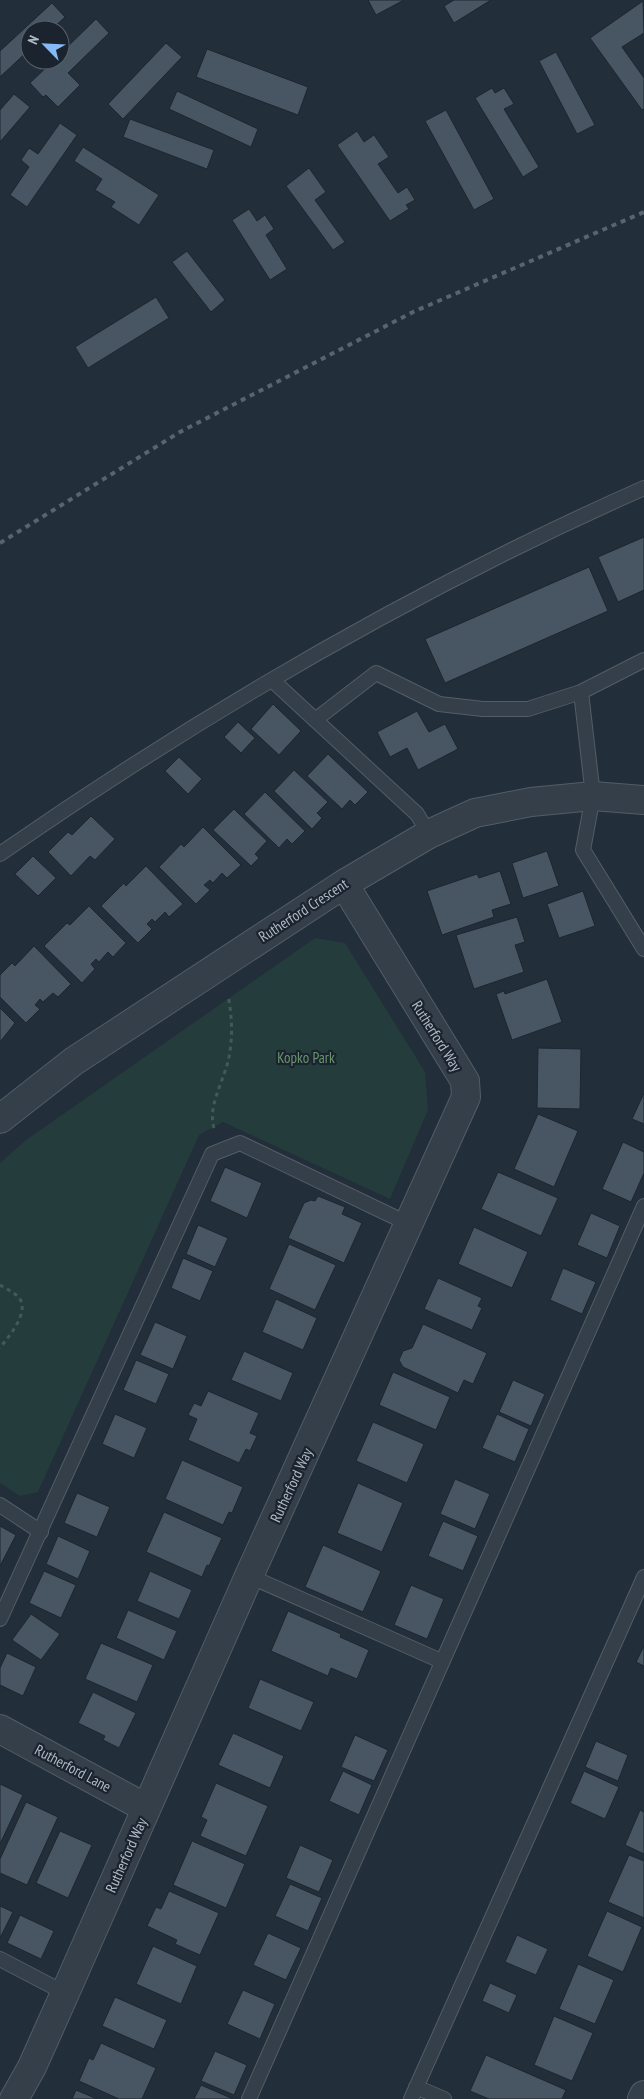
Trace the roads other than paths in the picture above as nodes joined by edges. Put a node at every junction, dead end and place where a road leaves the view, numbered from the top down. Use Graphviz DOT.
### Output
graph roads {
  1 [pos="644,488"];
  2 [pos="644,660"];
  3 [pos="272,680"];
  4 [pos="581,692"];
  5 [pos="315,720"];
  6 [pos="593,796"];
  7 [pos="644,800"];
  8 [pos="429,834"];
  9 [pos="0,854"];
  10 [pos="344,884"];
  11 [pos="644,949"];
  12 [pos="0,1119"];
  13 [pos="644,1206"];
  14 [pos="409,1224"];
  15 [pos="0,1505"];
  16 [pos="41,1532"];
  17 [pos="249,1576"];
  18 [pos="644,1577"];
  19 [pos="0,1619"];
  20 [pos="442,1661"];
  21 [pos="0,1729"];
  22 [pos="146,1808"];
  23 [pos="0,1959"];
  24 [pos="65,1993"];
  25 [pos="413,2093"];
  26 [pos="644,2095"];
  27 [pos="14,2099"];
  28 [pos="249,2099"];
  29 [pos="444,2099"];
  30 [pos="642,2099"];
  1 -- 3 [label="lane"];
  2 -- 4 [label="lane"];
  3 -- 5 [label="lane"];
  3 -- 9 [label="lane"];
  4 -- 5 [label="lane"];
  4 -- 6 [label="lane"];
  5 -- 8 [label="lane"];
  6 -- 7 [label="street, Rutherford Crescent"];
  6 -- 8 [label="street, Rutherford Crescent"];
  6 -- 11 [label="lane"];
  8 -- 10 [label="street, Rutherford Crescent"];
  10 -- 12 [label="street, Rutherford Crescent"];
  10 -- 14 [label="street, Rutherford Way"];
  13 -- 20 [label="lane"];
  14 -- 16 [label="lane"];
  14 -- 17 [label="street, Rutherford Way"];
  15 -- 16 [label="lane"];
  16 -- 19 [label="lane"];
  17 -- 20 [label="lane"];
  17 -- 22 [label="street, Rutherford Way"];
  18 -- 25 [label="lane"];
  20 -- 28 [label="lane"];
  21 -- 22 [label="street, Rutherford Lane"];
  22 -- 24 [label="street, Rutherford Way"];
  23 -- 24 [label="lane"];
  24 -- 27 [label="street, Rutherford Way"];
  25 -- 29 [label="lane"];
  26 -- 30 [label="street"];
}
